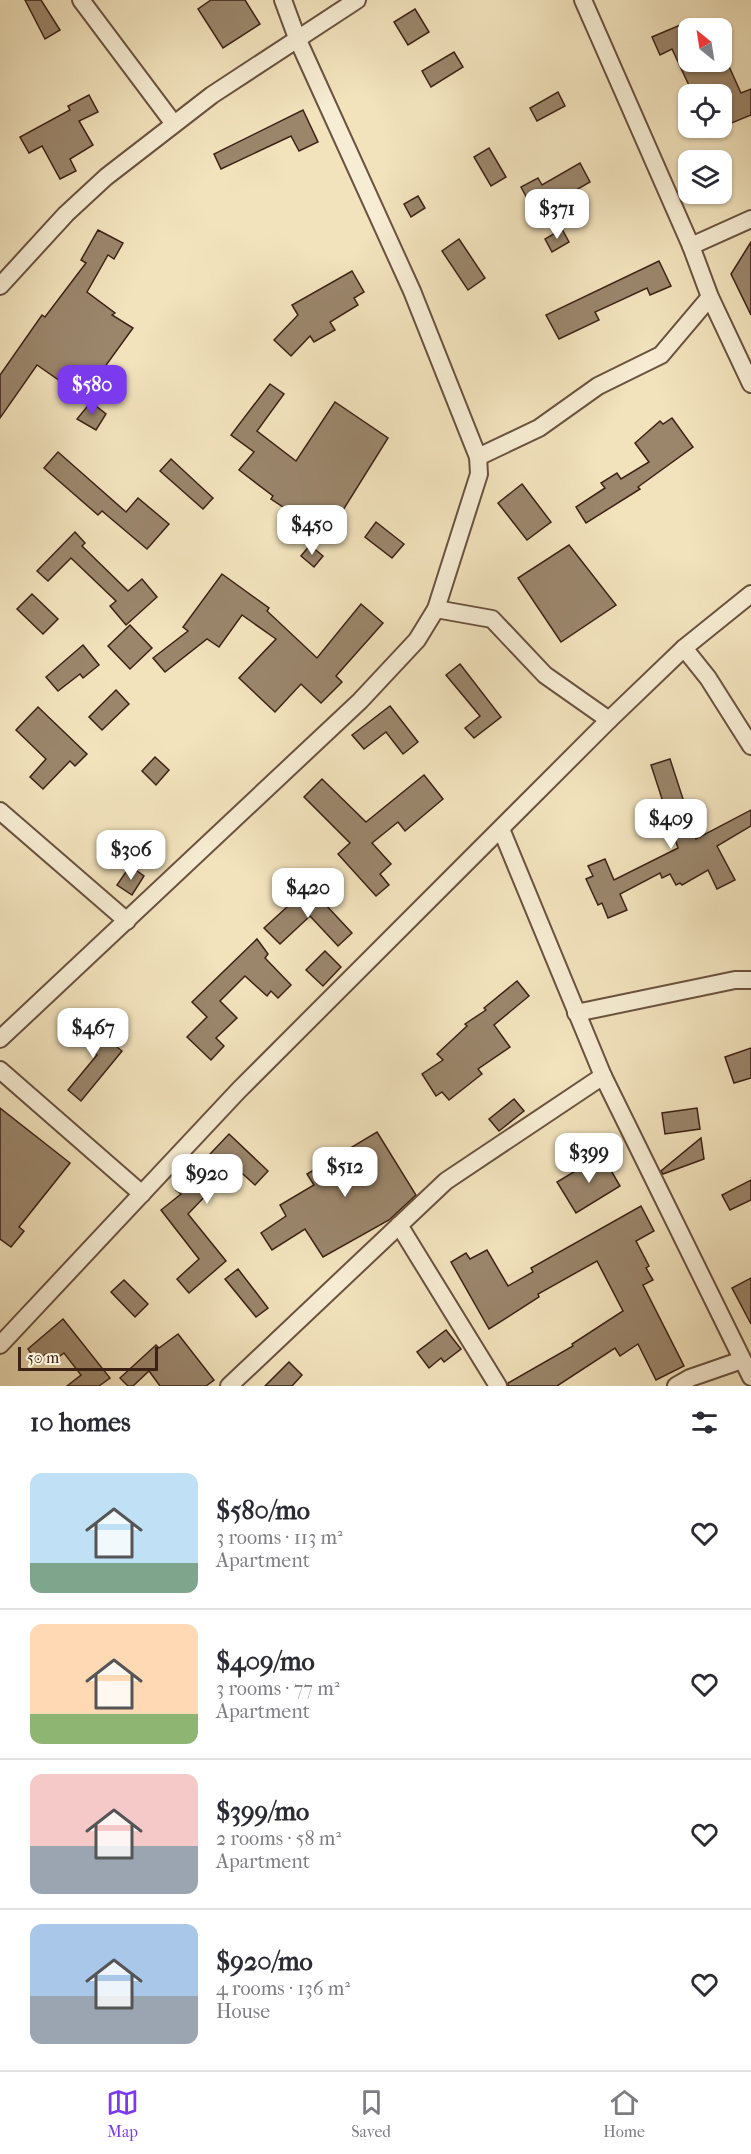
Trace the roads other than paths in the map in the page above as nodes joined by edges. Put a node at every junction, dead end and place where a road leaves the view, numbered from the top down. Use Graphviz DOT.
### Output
graph roads {
  1 [pos="81,0"];
  2 [pos="283,0"];
  3 [pos="357,0"];
  4 [pos="583,0"];
  5 [pos="297,38"];
  6 [pos="174,124"];
  7 [pos="751,219"];
  8 [pos="691,246"];
  9 [pos="0,286"];
  10 [pos="710,297"];
  11 [pos="751,384"];
  12 [pos="478,457"];
  13 [pos="751,594"];
  14 [pos="436,609"];
  15 [pos="684,648"];
  16 [pos="609,720"];
  17 [pos="751,746"];
  18 [pos="0,811"];
  19 [pos="501,829"];
  20 [pos="127,921"];
  21 [pos="751,980"];
  22 [pos="576,1013"];
  23 [pos="0,1039"];
  24 [pos="0,1070"];
  25 [pos="603,1076"];
  26 [pos="142,1194"];
  27 [pos="399,1225"];
  28 [pos="0,1345"];
  29 [pos="742,1360"];
  30 [pos="751,1377"];
  31 [pos="229,1386"];
  32 [pos="498,1386"];
  33 [pos="676,1386"];
  1 -- 6 [label="street"];
  2 -- 5 [label="street"];
  3 -- 5 [label="street"];
  4 -- 8 [label="street"];
  5 -- 6 [label="street"];
  5 -- 12 [label="street"];
  6 -- 9 [label="street"];
  7 -- 8 [label="street"];
  8 -- 10 [label="street"];
  10 -- 11 [label="street"];
  10 -- 12 [label="street"];
  12 -- 14 [label="street"];
  13 -- 15 [label="street"];
  14 -- 16 [label="street"];
  14 -- 20 [label="street"];
  15 -- 16 [label="street"];
  15 -- 17 [label="street"];
  16 -- 19 [label="street"];
  18 -- 20 [label="street"];
  19 -- 22 [label="street"];
  19 -- 26 [label="street"];
  20 -- 23 [label="street"];
  21 -- 22 [label="street"];
  22 -- 25 [label="street"];
  24 -- 26 [label="street"];
  25 -- 27 [label="street"];
  25 -- 29 [label="street"];
  26 -- 28 [label="street"];
  27 -- 31 [label="street"];
  27 -- 32 [label="street"];
  29 -- 30 [label="street"];
  29 -- 33 [label="street"];
}
